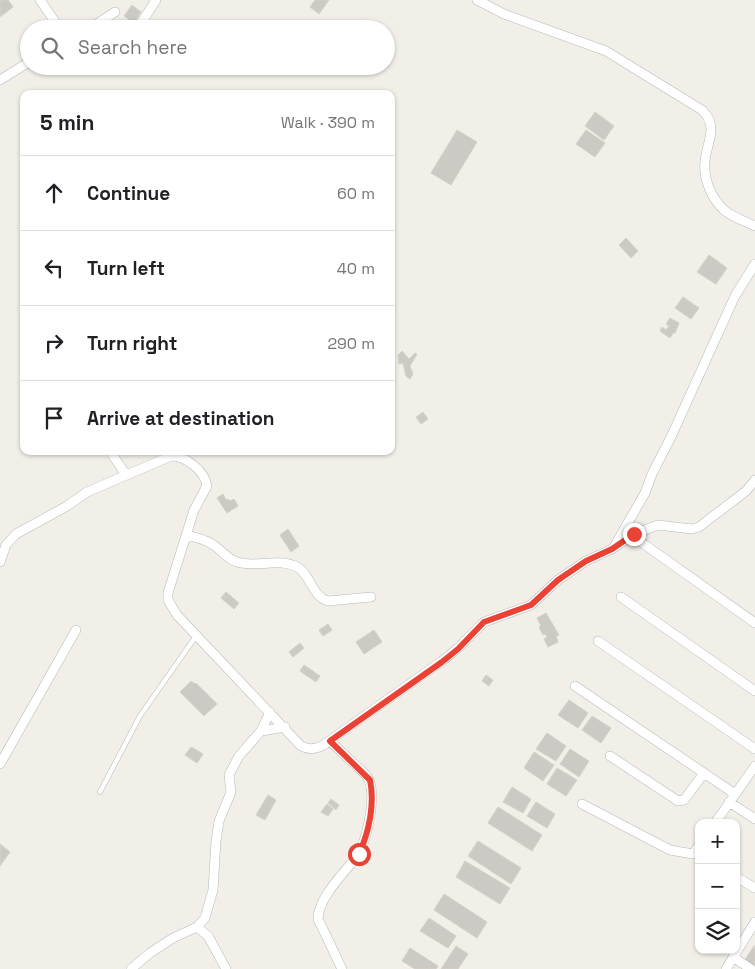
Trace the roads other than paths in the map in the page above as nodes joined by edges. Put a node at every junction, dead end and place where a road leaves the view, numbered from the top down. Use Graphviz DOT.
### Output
graph roads {
  1 [pos="40,0"];
  2 [pos="156,0"];
  3 [pos="477,0"];
  4 [pos="115,12"];
  5 [pos="54,20"];
  6 [pos="103,20"];
  7 [pos="143,20"];
  8 [pos="20,68"];
  9 [pos="0,80"];
  10 [pos="755,226"];
  11 [pos="755,264"];
  12 [pos="113,455"];
  13 [pos="126,475"];
  14 [pos="755,480"];
  15 [pos="186,535"];
  16 [pos="641,542"];
  17 [pos="612,549"];
  18 [pos="0,562"];
  19 [pos="621,597"];
  20 [pos="371,598"];
  21 [pos="755,623"];
  22 [pos="76,630"];
  23 [pos="196,636"];
  24 [pos="598,641"];
  25 [pos="575,686"];
  26 [pos="755,691"];
  27 [pos="270,712"];
  28 [pos="285,727"];
  29 [pos="261,731"];
  30 [pos="330,741"];
  31 [pos="755,749"];
  32 [pos="610,756"];
  33 [pos="0,764"];
  34 [pos="755,766"];
  35 [pos="704,773"];
  36 [pos="100,792"];
  37 [pos="735,794"];
  38 [pos="729,802"];
  39 [pos="582,804"];
  40 [pos="718,819"];
  41 [pos="755,819"];
  42 [pos="695,855"];
  43 [pos="740,879"];
  44 [pos="755,888"];
  45 [pos="755,922"];
  46 [pos="197,927"];
  47 [pos="733,957"];
  48 [pos="132,969"];
  49 [pos="226,969"];
  50 [pos="342,969"];
  51 [pos="726,969"];
  52 [pos="751,969"];
  1 -- 5 [label="street"];
  2 -- 7 [label="street"];
  3 -- 10 [label="street"];
  4 -- 6 [label="street"];
  8 -- 9 [label="street"];
  11 -- 17 [label="street"];
  12 -- 13 [label="street"];
  13 -- 15 [label="street"];
  13 -- 18 [label="street"];
  14 -- 17 [label="street"];
  15 -- 20 [label="street"];
  15 -- 23 [label="street"];
  16 -- 21 [label="street"];
  17 -- 30 [label="street"];
  19 -- 26 [label="street"];
  22 -- 33 [label="street"];
  23 -- 27 [label="street"];
  23 -- 36 [label="lane"];
  24 -- 31 [label="street"];
  25 -- 35 [label="street"];
  27 -- 28 [label="street"];
  27 -- 29 [label="street"];
  28 -- 29 [label="street"];
  28 -- 30 [label="street"];
  29 -- 46 [label="street"];
  30 -- 50 [label="street"];
  32 -- 35 [label="street"];
  34 -- 37 [label="street"];
  35 -- 37 [label="street"];
  37 -- 38 [label="street"];
  38 -- 40 [label="street"];
  38 -- 41 [label="street"];
  39 -- 42 [label="street"];
  43 -- 44 [label="street"];
  45 -- 47 [label="street"];
  46 -- 48 [label="street"];
  46 -- 49 [label="street"];
  47 -- 51 [label="street"];
  47 -- 52 [label="street"];
}
